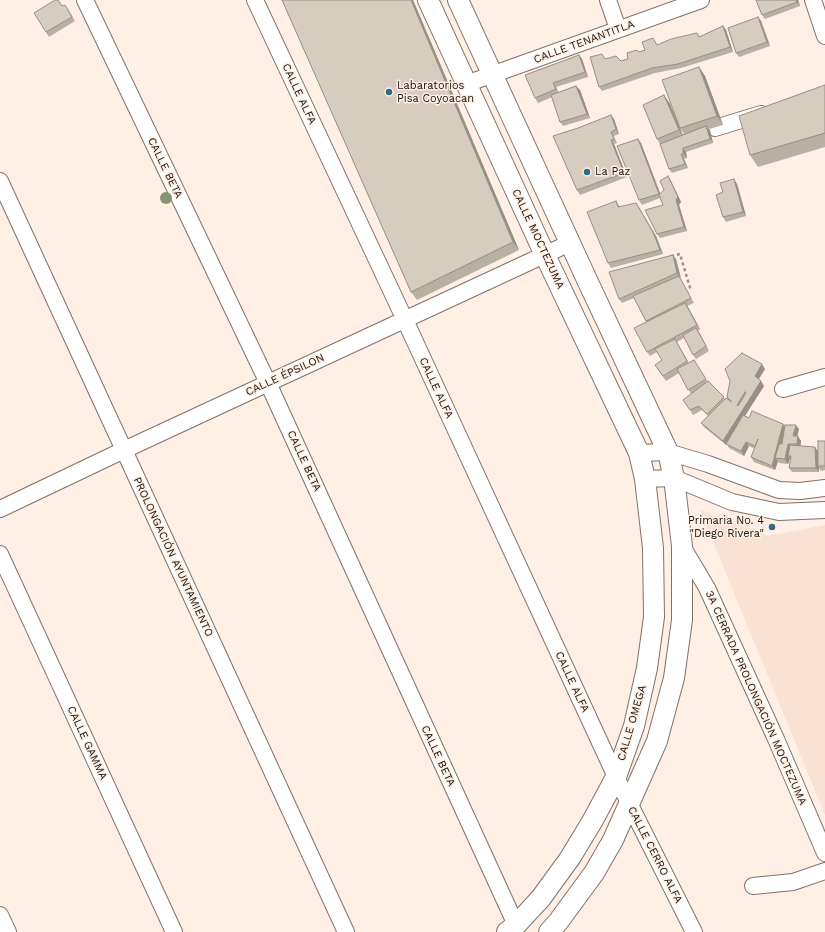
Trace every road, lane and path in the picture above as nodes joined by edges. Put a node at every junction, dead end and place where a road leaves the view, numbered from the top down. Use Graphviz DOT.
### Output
graph roads {
  1 [pos="85,0"];
  2 [pos="255,0"];
  3 [pos="428,0"];
  4 [pos="458,0"];
  5 [pos="608,0"];
  6 [pos="701,0"];
  7 [pos="813,0"];
  8 [pos="618,29"];
  9 [pos="825,36"];
  10 [pos="492,75"];
  11 [pos="466,84"];
  12 [pos="775,110"];
  13 [pos="715,128"];
  14 [pos="0,181"];
  15 [pos="570,243"];
  16 [pos="545,255"];
  17 [pos="666,257"];
  18 [pos="691,291"];
  19 [pos="405,320"];
  20 [pos="825,377"];
  21 [pos="268,383"];
  22 [pos="783,389"];
  23 [pos="124,450"];
  24 [pos="668,452"];
  25 [pos="639,453"];
  26 [pos="674,478"];
  27 [pos="645,479"];
  28 [pos="825,488"];
  29 [pos="0,509"];
  30 [pos="825,510"];
  31 [pos="682,546"];
  32 [pos="0,554"];
  33 [pos="616,777"];
  34 [pos="630,805"];
  35 [pos="825,853"];
  36 [pos="825,871"];
  37 [pos="753,886"];
  38 [pos="0,915"];
  39 [pos="512,929"];
  40 [pos="8,932"];
  41 [pos="174,932"];
  42 [pos="346,932"];
  43 [pos="549,932"];
  44 [pos="694,932"];
  1 -- 21 [label="street, CALLE BETA"];
  2 -- 19 [label="street, CALLE ALFA"];
  3 -- 11 [label="street, CALLE MOCTEZUMA"];
  4 -- 10 [label="street"];
  5 -- 8 [label="street"];
  6 -- 8 [label="street, CALLE TENANTITLA"];
  7 -- 9 [label="street"];
  8 -- 10 [label="street, CALLE TENANTITLA"];
  10 -- 11 [label="street, CALLE TENANTITLA"];
  10 -- 15 [label="street"];
  11 -- 16 [label="street, CALLE MOCTEZUMA"];
  12 -- 13 [label="street"];
  14 -- 23 [label="street, PROLONGACIÓN AYUNTAMIENTO"];
  15 -- 16 [label="street, CALLE ÉPSILON"];
  15 -- 24 [label="street"];
  16 -- 19 [label="street, CALLE ÉPSILON"];
  16 -- 25 [label="street, CALLE MOCTEZUMA"];
  17 -- 18 [label="path"];
  19 -- 21 [label="street, CALLE ÉPSILON"];
  19 -- 33 [label="street, CALLE ALFA"];
  20 -- 22 [label="street"];
  21 -- 23 [label="street, CALLE ÉPSILON"];
  21 -- 39 [label="street, CALLE BETA"];
  23 -- 29 [label="street, CALLE ÉPSILON"];
  23 -- 42 [label="street, PROLONGACIÓN AYUNTAMIENTO"];
  24 -- 25 [label="street"];
  24 -- 26 [label="street"];
  24 -- 28 [label="street"];
  25 -- 27 [label="street, CALLE MOCTEZUMA"];
  26 -- 27 [label="street"];
  26 -- 30 [label="street"];
  26 -- 31 [label="street"];
  27 -- 33 [label="street, CALLE OMEGA"];
  31 -- 34 [label="street"];
  31 -- 35 [label="street, 3A CERRADA PROLONGACIÓN MOCTEZUMA"];
  32 -- 41 [label="street, CALLE GAMMA"];
  33 -- 34 [label="street, CALLE CERRO ALFA"];
  33 -- 39 [label="street, CALLE OMEGA"];
  34 -- 43 [label="street"];
  34 -- 44 [label="street, CALLE CERRO ALFA"];
  36 -- 37 [label="street"];
  38 -- 40 [label="street"];
}
